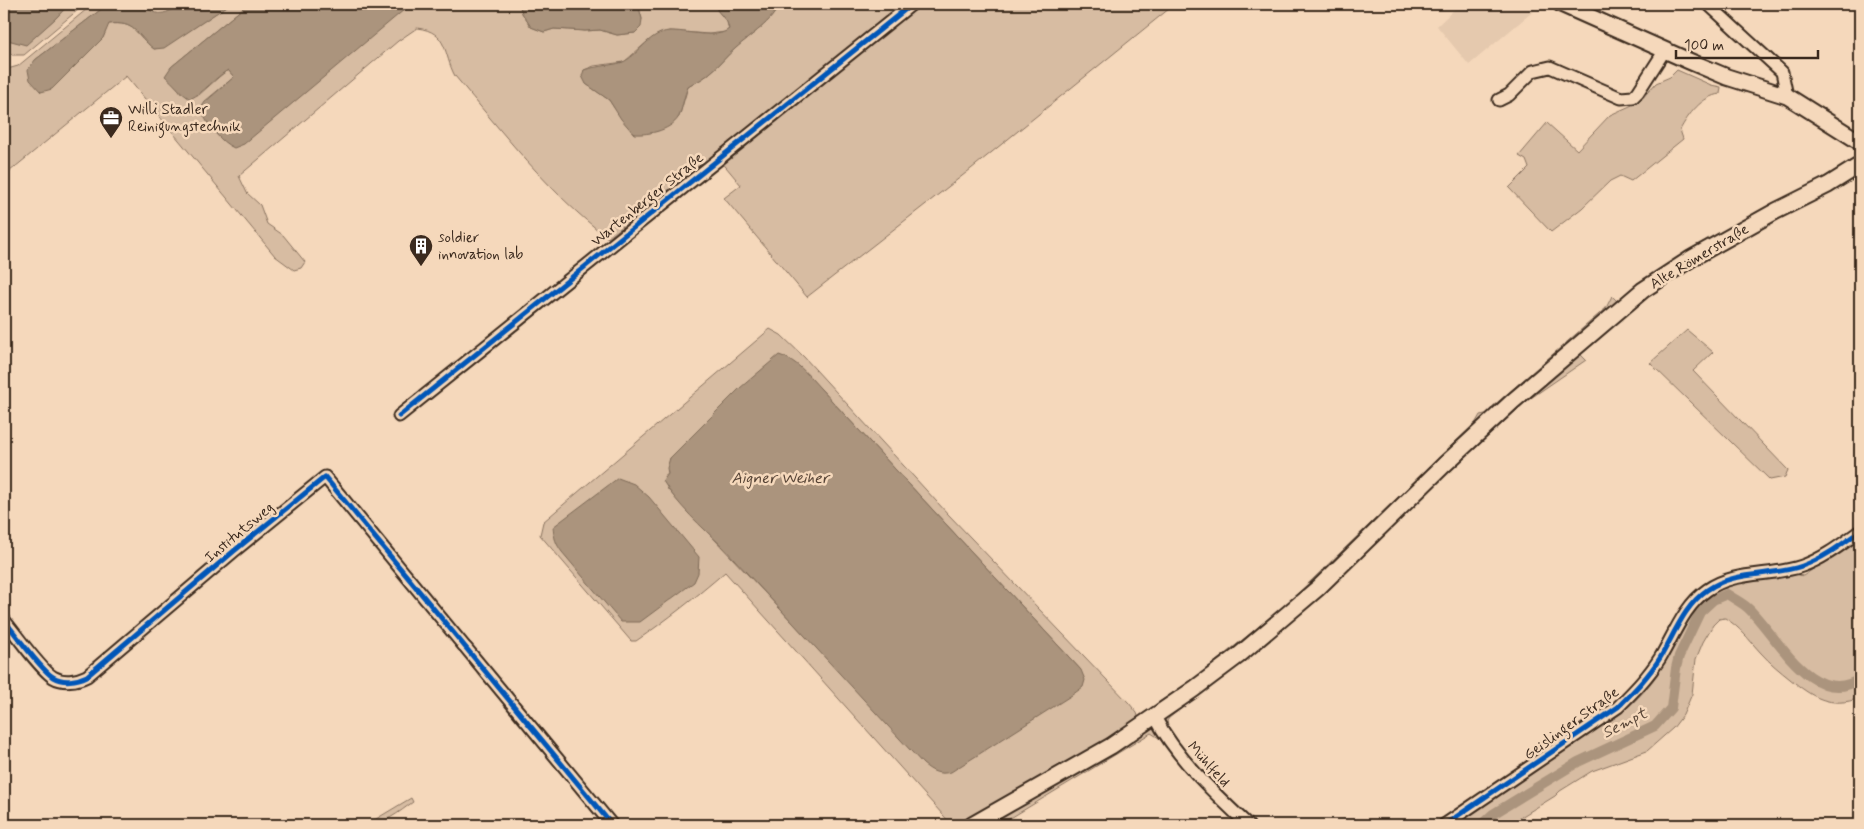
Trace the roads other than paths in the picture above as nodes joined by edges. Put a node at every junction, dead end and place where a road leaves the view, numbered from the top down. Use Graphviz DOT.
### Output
graph roads {
  1 [pos="912,4"];
  2 [pos="1561,4"];
  3 [pos="1710,4"];
  4 [pos="1665,50"];
  5 [pos="1786,96"];
  6 [pos="1499,100"];
  7 [pos="1860,142"];
  8 [pos="1860,165"];
  9 [pos="399,416"];
  10 [pos="1860,530"];
  11 [pos="4,620"];
  12 [pos="1155,717"];
  13 [pos="612,825"];
  14 [pos="972,825"];
  15 [pos="1248,825"];
  16 [pos="1444,825"];
  1 -- 9 [label="street, Wartenberger Straße"];
  2 -- 4 [label="main road"];
  3 -- 5 [label="street"];
  4 -- 5 [label="main road"];
  4 -- 6 [label="street"];
  5 -- 7 [label="main road"];
  8 -- 12 [label="main road, Alte Römerstraße"];
  10 -- 16 [label="street, Geislinger Straße"];
  11 -- 13 [label="street, Institutsweg"];
  12 -- 14 [label="main road, Alte Römerstraße"];
  12 -- 15 [label="street, Mühlfeld"];
}
